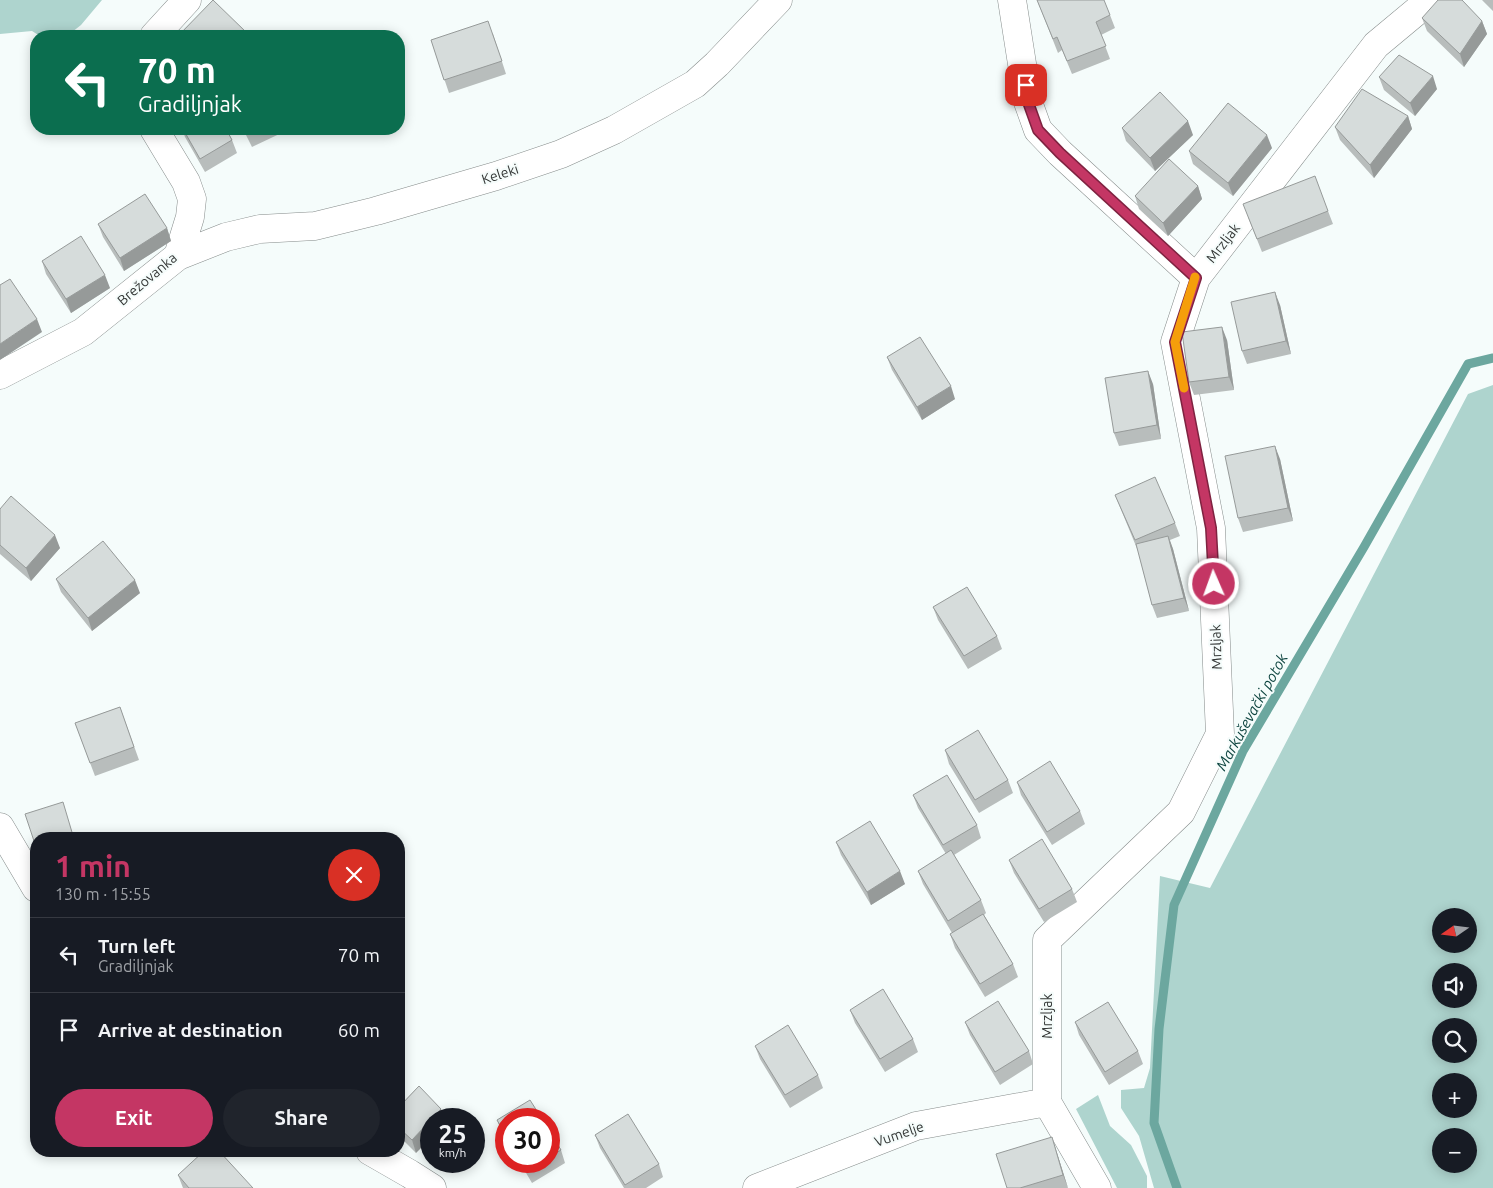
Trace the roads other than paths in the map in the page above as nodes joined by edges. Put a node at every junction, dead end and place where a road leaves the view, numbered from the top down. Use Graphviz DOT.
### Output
graph roads {
  1 [pos="187,0"];
  2 [pos="778,0"];
  3 [pos="1012,0"];
  4 [pos="1430,0"];
  5 [pos="160,30"];
  6 [pos="158,135"];
  7 [pos="178,256"];
  8 [pos="1196,278"];
  9 [pos="0,375"];
  10 [pos="0,827"];
  11 [pos="30,878"];
  12 [pos="1047,1102"];
  13 [pos="380,1157"];
  14 [pos="432,1188"];
  15 [pos="757,1188"];
  16 [pos="1097,1188"];
  1 -- 5 [label="street"];
  2 -- 7 [label="street, Keleki"];
  3 -- 8 [label="street"];
  4 -- 8 [label="street, Mrzljak"];
  6 -- 7 [label="street, Brežovanka"];
  7 -- 9 [label="street, Brežovanka"];
  8 -- 12 [label="street, Mrzljak"];
  10 -- 11 [label="street"];
  12 -- 15 [label="street, Vumelje"];
  12 -- 16 [label="street"];
  13 -- 14 [label="street"];
}
